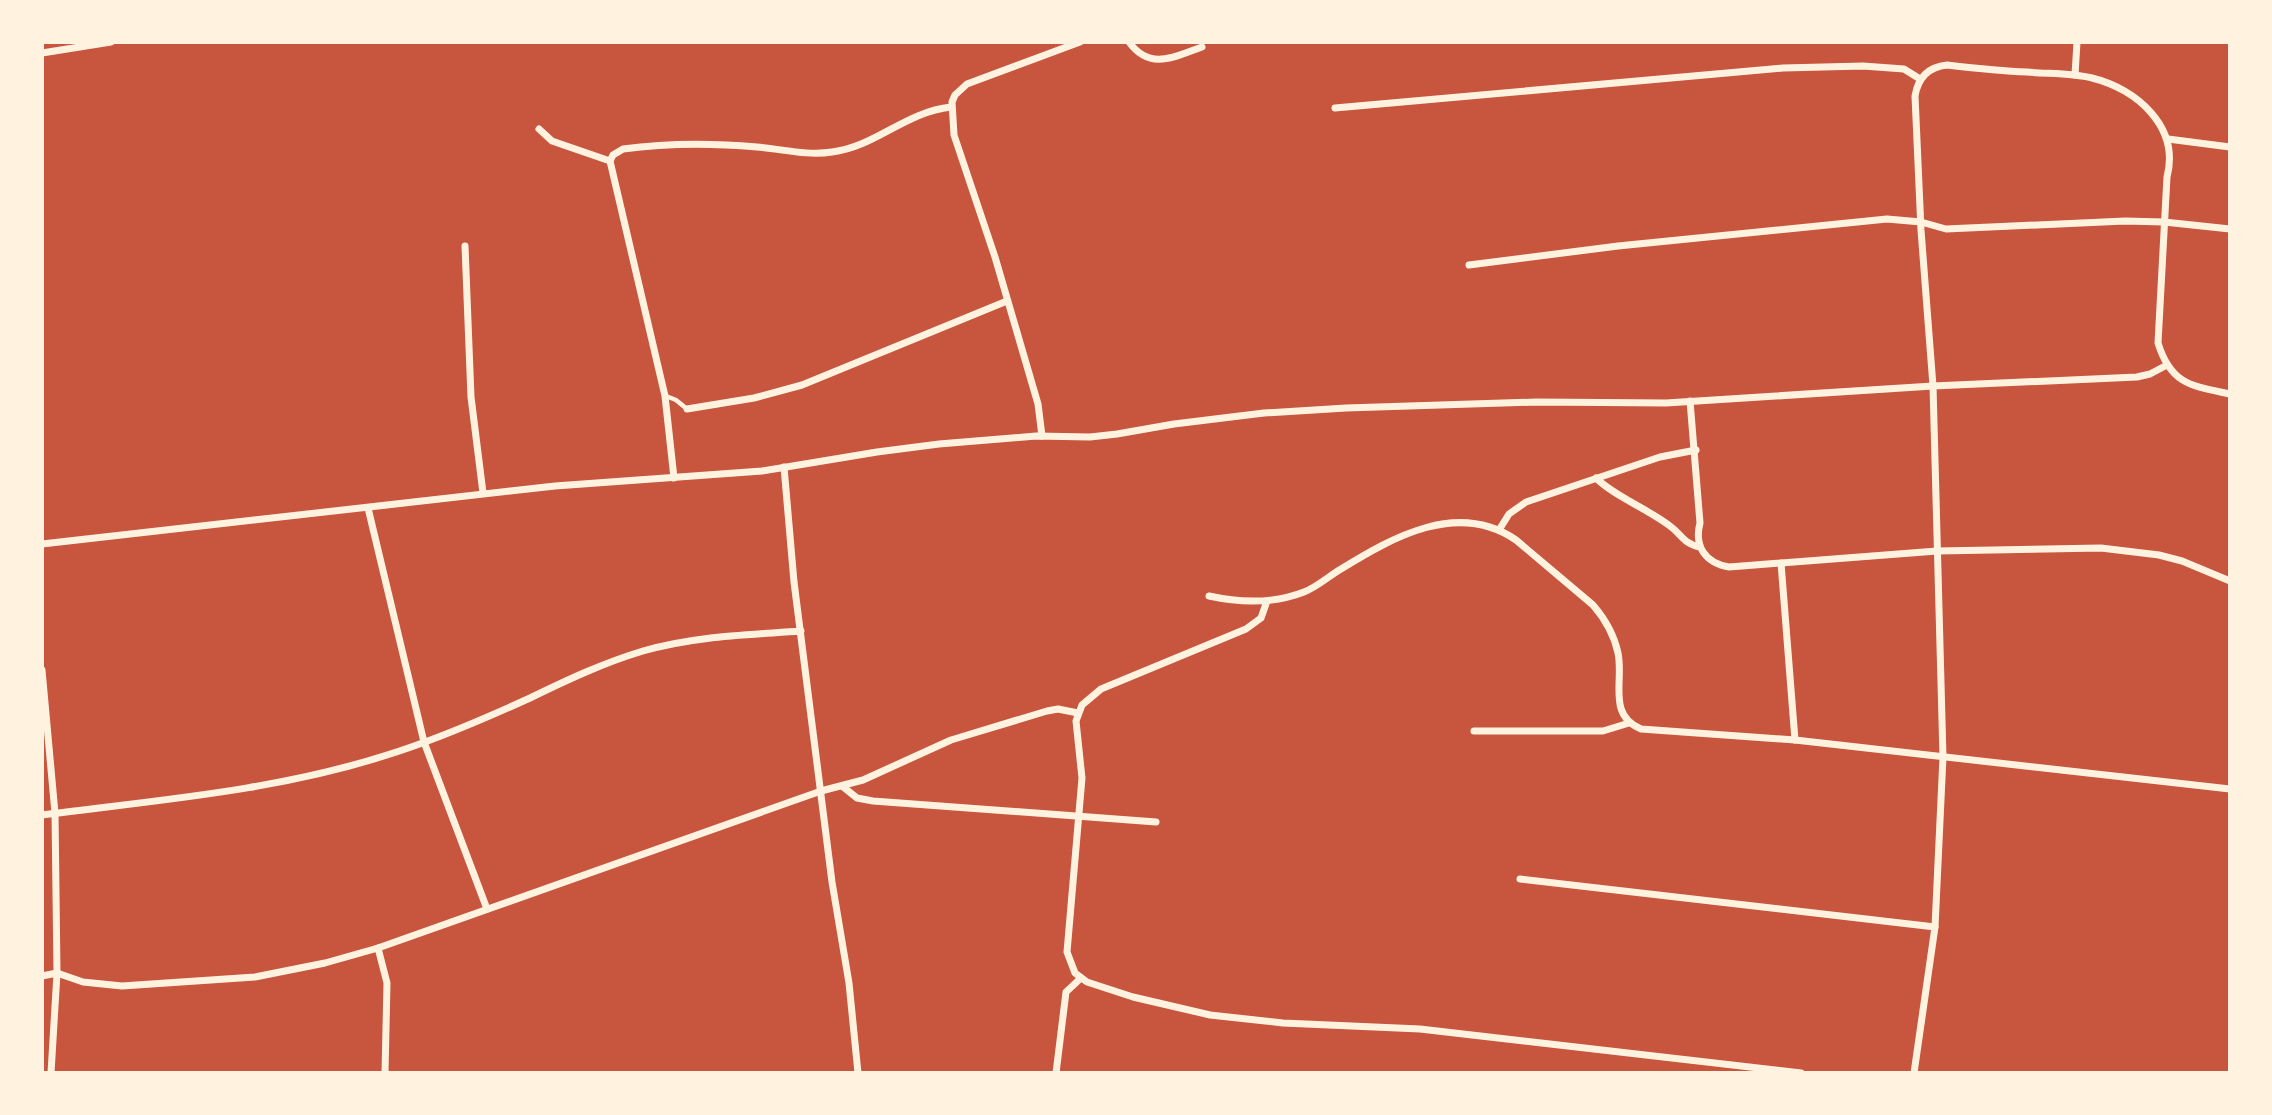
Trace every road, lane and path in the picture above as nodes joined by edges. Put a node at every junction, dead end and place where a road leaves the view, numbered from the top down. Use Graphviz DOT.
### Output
graph roads {
  1 [pos="111,42"];
  2 [pos="1080,42"];
  3 [pos="1129,42"];
  4 [pos="2077,42"];
  5 [pos="1202,47"];
  6 [pos="42,53"];
  7 [pos="2076,75"];
  8 [pos="1920,79"];
  9 [pos="951,107"];
  10 [pos="1335,108"];
  11 [pos="539,130"];
  12 [pos="2168,139"];
  13 [pos="2230,147"];
  14 [pos="610,161"];
  15 [pos="1921,222"];
  16 [pos="2164,222"];
  17 [pos="2230,229"];
  18 [pos="465,247"];
  19 [pos="1469,265"];
  20 [pos="1007,301"];
  21 [pos="2167,365"];
  22 [pos="1933,386"];
  23 [pos="2230,394"];
  24 [pos="665,396"];
  25 [pos="1690,401"];
  26 [pos="687,408"];
  27 [pos="1042,436"];
  28 [pos="1696,450"];
  29 [pos="784,467"];
  30 [pos="674,478"];
  31 [pos="1596,478"];
  32 [pos="483,493"];
  33 [pos="368,508"];
  34 [pos="1499,530"];
  35 [pos="42,544"];
  36 [pos="1700,547"];
  37 [pos="1937,551"];
  38 [pos="1782,563"];
  39 [pos="2230,581"];
  40 [pos="1209,596"];
  41 [pos="1267,601"];
  42 [pos="800,631"];
  43 [pos="42,670"];
  44 [pos="1078,713"];
  45 [pos="1629,723"];
  46 [pos="1474,731"];
  47 [pos="1795,740"];
  48 [pos="424,742"];
  49 [pos="1943,757"];
  50 [pos="842,786"];
  51 [pos="2230,789"];
  52 [pos="821,791"];
  53 [pos="55,813"];
  54 [pos="1079,814"];
  55 [pos="42,815"];
  56 [pos="1156,822"];
  57 [pos="1520,879"];
  58 [pos="487,909"];
  59 [pos="1935,927"];
  60 [pos="378,948"];
  61 [pos="57,973"];
  62 [pos="42,976"];
  63 [pos="1081,978"];
  64 [pos="51,1073"];
  65 [pos="385,1073"];
  66 [pos="858,1073"];
  67 [pos="1056,1073"];
  68 [pos="1801,1073"];
  69 [pos="1914,1073"];
  1 -- 6 [label="street"];
  2 -- 9 [label="street"];
  3 -- 5 [label="street"];
  4 -- 7 [label="street"];
  7 -- 8 [label="street"];
  7 -- 12 [label="street"];
  8 -- 10 [label="street"];
  8 -- 15 [label="street"];
  9 -- 14 [label="street"];
  9 -- 20 [label="street"];
  11 -- 14 [label="street"];
  12 -- 13 [label="street"];
  12 -- 16 [label="street"];
  14 -- 24 [label="street"];
  15 -- 16 [label="street"];
  15 -- 19 [label="street"];
  15 -- 22 [label="street"];
  16 -- 17 [label="street"];
  16 -- 21 [label="street"];
  18 -- 32 [label="street"];
  20 -- 26 [label="street"];
  20 -- 27 [label="street"];
  21 -- 22 [label="street"];
  21 -- 23 [label="street"];
  22 -- 25 [label="street"];
  22 -- 37 [label="street"];
  24 -- 26 [label="lane"];
  24 -- 30 [label="street"];
  25 -- 27 [label="street"];
  25 -- 28 [label="street"];
  27 -- 29 [label="street"];
  28 -- 31 [label="street"];
  28 -- 36 [label="street"];
  29 -- 30 [label="street"];
  29 -- 42 [label="street"];
  30 -- 32 [label="street"];
  31 -- 34 [label="street"];
  31 -- 36 [label="street"];
  32 -- 33 [label="street"];
  33 -- 35 [label="street"];
  33 -- 48 [label="street"];
  34 -- 41 [label="street"];
  34 -- 45 [label="street"];
  36 -- 38 [label="street"];
  37 -- 38 [label="street"];
  37 -- 39 [label="street"];
  37 -- 49 [label="street"];
  38 -- 47 [label="street"];
  40 -- 41 [label="street"];
  41 -- 44 [label="street"];
  42 -- 48 [label="street"];
  42 -- 52 [label="street"];
  43 -- 53 [label="street"];
  44 -- 50 [label="street"];
  44 -- 54 [label="street"];
  45 -- 46 [label="street"];
  45 -- 47 [label="street"];
  47 -- 49 [label="street"];
  48 -- 53 [label="street"];
  48 -- 58 [label="street"];
  49 -- 51 [label="street"];
  49 -- 59 [label="street"];
  50 -- 52 [label="street"];
  50 -- 54 [label="street"];
  52 -- 58 [label="street"];
  52 -- 66 [label="street"];
  53 -- 55 [label="street"];
  53 -- 61 [label="street"];
  54 -- 56 [label="street"];
  54 -- 63 [label="street"];
  57 -- 59 [label="street"];
  58 -- 60 [label="street"];
  59 -- 69 [label="street"];
  60 -- 61 [label="street"];
  60 -- 65 [label="street"];
  61 -- 62 [label="street"];
  61 -- 64 [label="street"];
  63 -- 67 [label="street"];
  63 -- 68 [label="street"];
}
